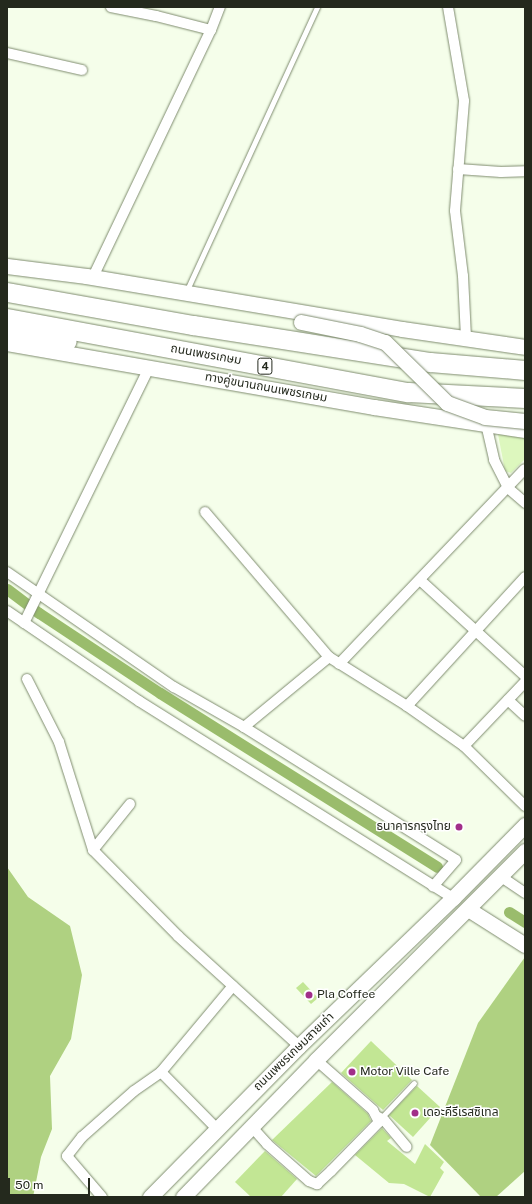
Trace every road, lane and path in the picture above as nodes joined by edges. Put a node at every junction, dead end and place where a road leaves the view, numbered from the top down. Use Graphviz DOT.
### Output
graph roads {
  1 [pos="111,7"];
  2 [pos="220,7"];
  3 [pos="317,7"];
  4 [pos="448,7"];
  5 [pos="122,8"];
  6 [pos="211,30"];
  7 [pos="7,53"];
  8 [pos="82,70"];
  9 [pos="458,169"];
  10 [pos="525,171"];
  11 [pos="7,267"];
  12 [pos="93,277"];
  13 [pos="7,292"];
  14 [pos="186,292"];
  15 [pos="7,318"];
  16 [pos="7,334"];
  17 [pos="466,338"];
  18 [pos="7,343"];
  19 [pos="525,347"];
  20 [pos="257,364"];
  21 [pos="149,368"];
  22 [pos="525,370"];
  23 [pos="525,398"];
  24 [pos="525,421"];
  25 [pos="486,424"];
  26 [pos="525,430"];
  27 [pos="525,469"];
  28 [pos="508,488"];
  29 [pos="525,503"];
  30 [pos="205,512"];
  31 [pos="7,572"];
  32 [pos="525,577"];
  33 [pos="420,580"];
  34 [pos="37,596"];
  35 [pos="7,611"];
  36 [pos="25,620"];
  37 [pos="475,631"];
  38 [pos="329,657"];
  39 [pos="339,664"];
  40 [pos="525,676"];
  41 [pos="27,678"];
  42 [pos="525,682"];
  43 [pos="508,700"];
  44 [pos="407,706"];
  45 [pos="525,716"];
  46 [pos="244,727"];
  47 [pos="464,746"];
  48 [pos="130,804"];
  49 [pos="525,806"];
  50 [pos="525,825"];
  51 [pos="93,850"];
  52 [pos="525,851"];
  53 [pos="500,876"];
  54 [pos="433,886"];
  55 [pos="525,893"];
  56 [pos="452,898"];
  57 [pos="468,909"];
  58 [pos="525,945"];
  59 [pos="234,986"];
  60 [pos="300,1046"];
  61 [pos="316,1060"];
  62 [pos="161,1072"];
  63 [pos="414,1083"];
  64 [pos="379,1118"];
  65 [pos="251,1126"];
  66 [pos="216,1129"];
  67 [pos="407,1147"];
  68 [pos="102,1197"];
  69 [pos="150,1197"];
  70 [pos="183,1197"];
  1 -- 5 [label="street"];
  2 -- 6 [label="street"];
  3 -- 14 [label="lane"];
  4 -- 9 [label="street"];
  5 -- 6 [label="street"];
  6 -- 12 [label="street"];
  7 -- 8 [label="street"];
  9 -- 10 [label="street"];
  9 -- 17 [label="street"];
  11 -- 12 [label="main road"];
  11 -- 24 [label="main road, bridge"];
  12 -- 14 [label="main road"];
  13 -- 22 [label="highway"];
  14 -- 17 [label="main road"];
  15 -- 20 [label="highway, ถนนเพชรเกษม / 4"];
  16 -- 20 [label="highway"];
  17 -- 19 [label="main road"];
  18 -- 21 [label="main road, ทางคู่ขนานถนนเพชรเกษม / 4"];
  20 -- 23 [label="highway, ถนนเพชรเกษม / 4"];
  21 -- 25 [label="main road, ทางคู่ขนานถนนเพชรเกษม / 4"];
  21 -- 34 [label="street"];
  25 -- 26 [label="main road, ทางคู่ขนานถนนเพชรเกษม / 4"];
  25 -- 28 [label="street"];
  27 -- 28 [label="street"];
  28 -- 29 [label="street"];
  28 -- 33 [label="street"];
  30 -- 38 [label="street"];
  31 -- 34 [label="street"];
  32 -- 37 [label="street"];
  33 -- 37 [label="street"];
  33 -- 39 [label="street"];
  34 -- 36 [label="street"];
  34 -- 46 [label="street"];
  35 -- 36 [label="street"];
  36 -- 54 [label="street"];
  37 -- 40 [label="street"];
  37 -- 44 [label="street"];
  38 -- 39 [label="street"];
  38 -- 46 [label="street"];
  39 -- 44 [label="street"];
  41 -- 51 [label="street"];
  42 -- 43 [label="street"];
  43 -- 45 [label="street"];
  43 -- 47 [label="street"];
  44 -- 47 [label="street"];
  46 -- 54 [label="street"];
  47 -- 49 [label="street"];
  48 -- 51 [label="street"];
  50 -- 56 [label="main road, ถนนเพชรเกษมสายเก่า"];
  51 -- 59 [label="street"];
  52 -- 53 [label="main road, ถนนเพชรเกษมสายเก่า"];
  53 -- 55 [label="street"];
  53 -- 57 [label="main road, ถนนเพชรเกษมสายเก่า"];
  54 -- 56 [label="street"];
  56 -- 60 [label="main road, ถนนเพชรเกษมสายเก่า"];
  57 -- 58 [label="main road"];
  57 -- 61 [label="main road, ถนนเพชรเกษมสายเก่า"];
  59 -- 60 [label="street"];
  59 -- 62 [label="street"];
  60 -- 66 [label="main road, ถนนเพชรเกษมสายเก่า"];
  61 -- 64 [label="street"];
  61 -- 65 [label="main road, ถนนเพชรเกษมสายเก่า"];
  62 -- 66 [label="street"];
  62 -- 68 [label="street"];
  63 -- 64 [label="lane"];
  64 -- 65 [label="street"];
  64 -- 67 [label="street"];
  65 -- 70 [label="main road, ถนนเพชรเกษมสายเก่า"];
  66 -- 69 [label="main road, ถนนเพชรเกษมสายเก่า"];
}
